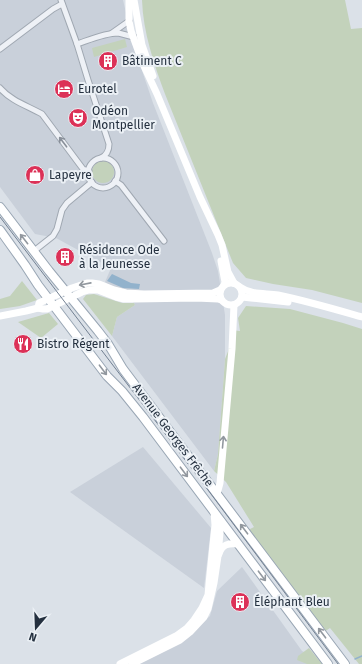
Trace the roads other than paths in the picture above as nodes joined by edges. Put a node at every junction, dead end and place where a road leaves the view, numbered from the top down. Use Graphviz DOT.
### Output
graph roads {
  1 [pos="129,0"];
  2 [pos="134,0"];
  3 [pos="61,2"];
  4 [pos="137,20"];
  5 [pos="129,21"];
  6 [pos="134,33"];
  7 [pos="110,34"];
  8 [pos="77,44"];
  9 [pos="0,49"];
  10 [pos="147,60"];
  11 [pos="0,88"];
  12 [pos="157,94"];
  13 [pos="101,158"];
  14 [pos="89,171"];
  15 [pos="116,181"];
  16 [pos="92,182"];
  17 [pos="0,207"];
  18 [pos="211,222"];
  19 [pos="0,230"];
  20 [pos="164,241"];
  21 [pos="34,251"];
  22 [pos="237,285"];
  23 [pos="222,288"];
  24 [pos="66,291"];
  25 [pos="242,297"];
  26 [pos="71,298"];
  27 [pos="49,299"];
  28 [pos="221,300"];
  29 [pos="234,305"];
  30 [pos="54,306"];
  31 [pos="38,308"];
  32 [pos="328,308"];
  33 [pos="0,316"];
  34 [pos="362,317"];
  35 [pos="217,494"];
  36 [pos="224,503"];
  37 [pos="214,512"];
  38 [pos="231,512"];
  39 [pos="221,521"];
  40 [pos="238,544"];
  41 [pos="218,556"];
  42 [pos="120,664"];
  43 [pos="132,664"];
  44 [pos="328,664"];
  45 [pos="345,664"];
  1 -- 5 [label="street"];
  2 -- 4 [label="street"];
  3 -- 8 [label="street"];
  3 -- 9 [label="street"];
  4 -- 6 [label="street"];
  4 -- 10 [label="street"];
  5 -- 6 [label="street"];
  5 -- 7 [label="street"];
  6 -- 7 [label="street"];
  6 -- 10 [label="street"];
  6 -- 12 [label="street"];
  7 -- 8 [label="street"];
  8 -- 13 [label="street"];
  10 -- 12 [label="street"];
  14 -- 11 [label="street, one-way"];
  12 -- 18 [label="street"];
  13 -- 14 [label="street"];
  13 -- 15 [label="street"];
  14 -- 16 [label="street"];
  15 -- 16 [label="street"];
  15 -- 20 [label="street"];
  16 -- 21 [label="street"];
  21 -- 17 [label="main road, Avenue Georges Frêche, one-way"];
  18 -- 22 [label="street"];
  18 -- 23 [label="street"];
  19 -- 27 [label="main road, Avenue Georges Frêche"];
  21 -- 24 [label="main road, Avenue Georges Frêche"];
  22 -- 23 [label="street"];
  22 -- 25 [label="street"];
  22 -- 32 [label="street"];
  23 -- 24 [label="street, one-way"];
  23 -- 28 [label="street"];
  24 -- 26 [label="main road, Avenue Georges Frêche"];
  24 -- 27 [label="street"];
  25 -- 29 [label="street"];
  25 -- 32 [label="street"];
  26 -- 28 [label="street"];
  26 -- 30 [label="street"];
  26 -- 35 [label="main road, Avenue Georges Frêche"];
  27 -- 30 [label="main road, Avenue Georges Frêche"];
  27 -- 31 [label="street"];
  28 -- 29 [label="street"];
  35 -- 29 [label="street, one-way"];
  30 -- 31 [label="street"];
  30 -- 37 [label="main road, Avenue Georges Frêche, one-way"];
  31 -- 33 [label="street"];
  32 -- 34 [label="street"];
  35 -- 36 [label="main road, Avenue Georges Frêche"];
  36 -- 37 [label="main road"];
  36 -- 38 [label="main road, Avenue Georges Frêche"];
  37 -- 39 [label="main road, Avenue Georges Frêche"];
  37 -- 42 [label="street"];
  38 -- 39 [label="main road"];
  45 -- 38 [label="main road, Avenue Georges Frêche, one-way"];
  39 -- 40 [label="main road, Avenue Georges Frêche"];
  39 -- 41 [label="street"];
  40 -- 41 [label="street"];
  40 -- 44 [label="main road, Avenue Georges Frêche, one-way"];
  41 -- 43 [label="street"];
}
